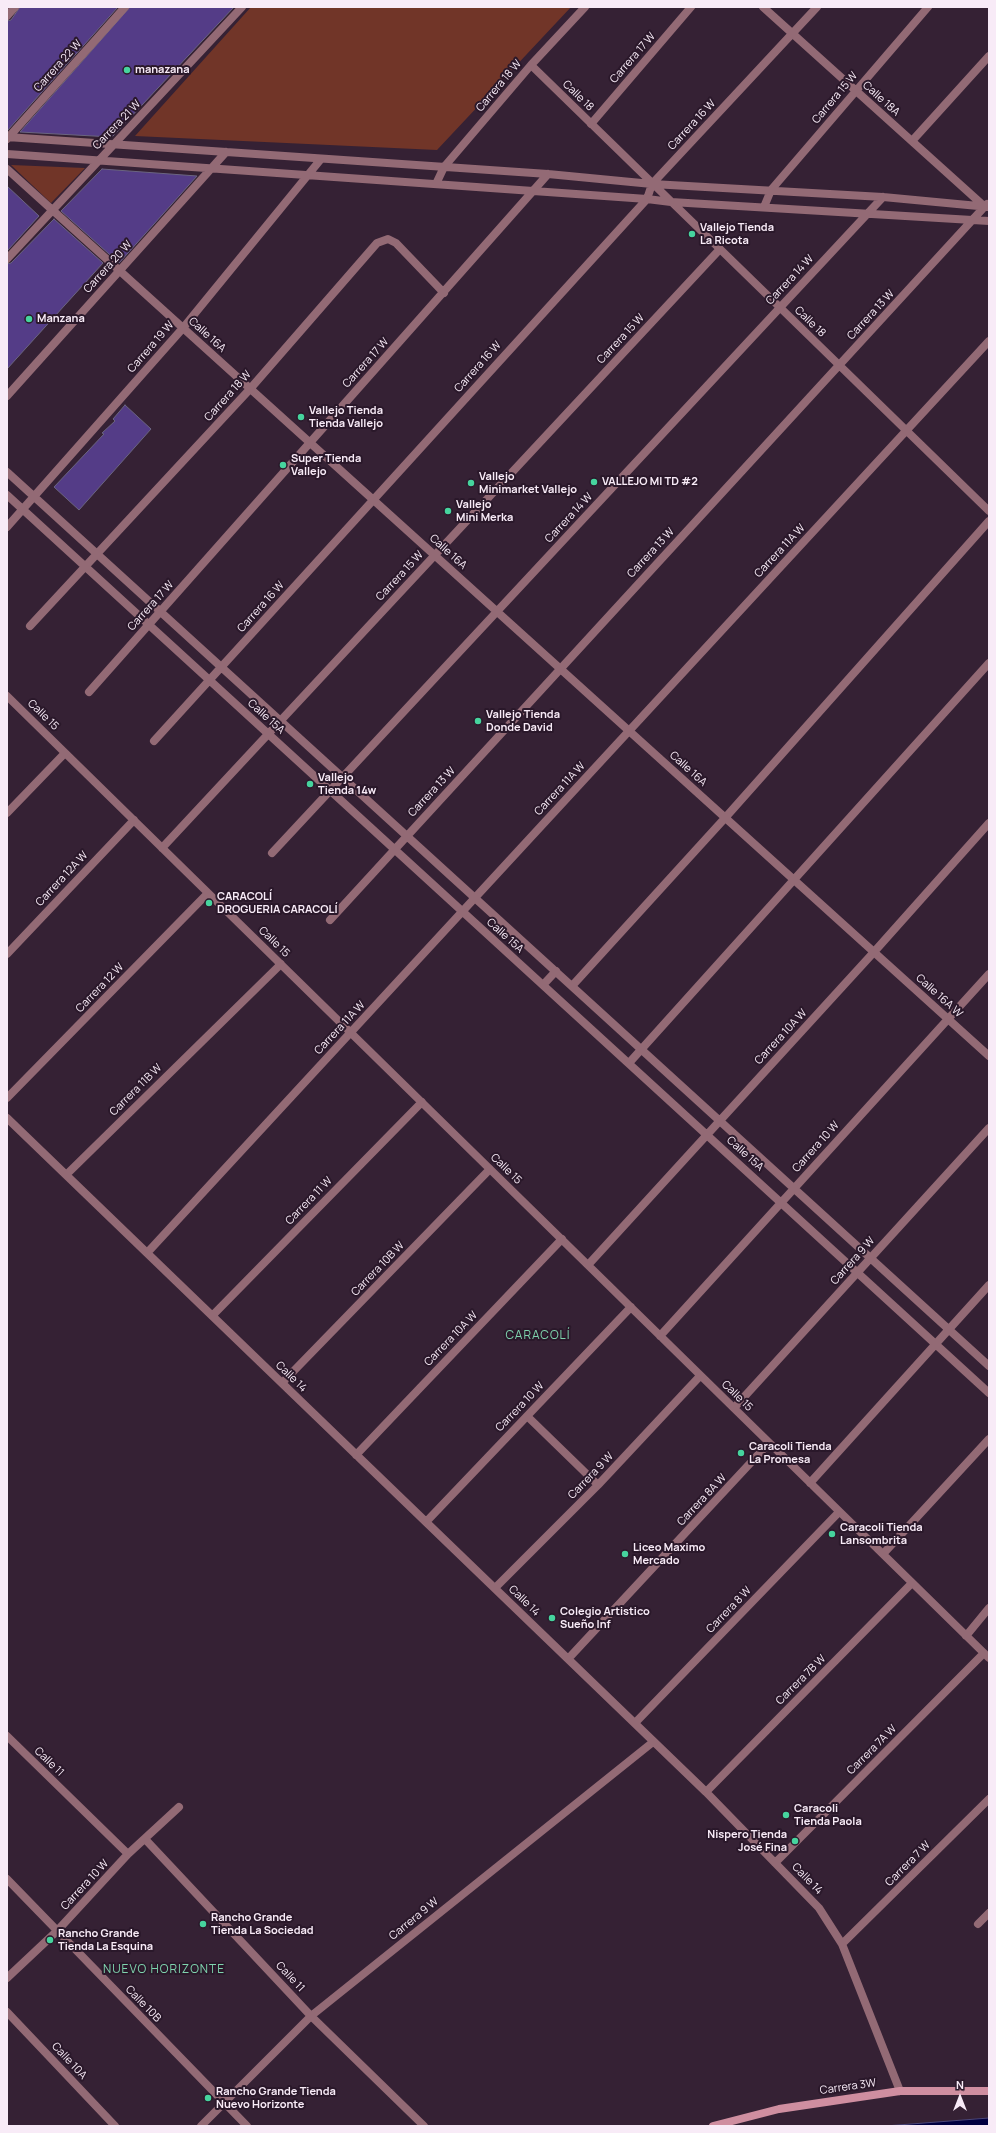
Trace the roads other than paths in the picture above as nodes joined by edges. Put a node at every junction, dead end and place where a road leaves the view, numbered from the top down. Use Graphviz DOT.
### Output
graph roads {
  1 [pos="15,7"];
  2 [pos="124,7"];
  3 [pos="242,7"];
  4 [pos="585,7"];
  5 [pos="692,7"];
  6 [pos="763,7"];
  7 [pos="817,7"];
  8 [pos="928,7"];
  9 [pos="7,16"];
  10 [pos="793,34"];
  11 [pos="989,56"];
  12 [pos="530,65"];
  13 [pos="855,90"];
  14 [pos="591,124"];
  15 [pos="8,138"];
  16 [pos="912,141"];
  17 [pos="115,145"];
  18 [pos="226,152"];
  19 [pos="7,154"];
  20 [pos="321,159"];
  21 [pos="97,161"];
  22 [pos="444,167"];
  23 [pos="7,169"];
  24 [pos="211,169"];
  25 [pos="548,174"];
  26 [pos="308,176"];
  27 [pos="436,184"];
  28 [pos="652,184"];
  29 [pos="771,190"];
  30 [pos="533,191"];
  31 [pos="883,197"];
  32 [pos="647,198"];
  33 [pos="671,202"];
  34 [pos="988,205"];
  35 [pos="764,207"];
  36 [pos="52,210"];
  37 [pos="866,213"];
  38 [pos="974,219"];
  39 [pos="989,221"];
  40 [pos="720,249"];
  41 [pos="7,259"];
  42 [pos="120,271"];
  43 [pos="444,292"];
  44 [pos="780,308"];
  45 [pos="183,328"];
  46 [pos="989,340"];
  47 [pos="839,365"];
  48 [pos="250,388"];
  49 [pos="7,396"];
  50 [pos="906,430"];
  51 [pos="310,443"];
  52 [pos="7,472"];
  53 [pos="7,495"];
  54 [pos="34,496"];
  55 [pos="372,499"];
  56 [pos="22,509"];
  57 [pos="989,511"];
  58 [pos="989,521"];
  59 [pos="7,527"];
  60 [pos="97,554"];
  61 [pos="435,555"];
  62 [pos="85,566"];
  63 [pos="497,611"];
  64 [pos="160,612"];
  65 [pos="149,624"];
  66 [pos="30,626"];
  67 [pos="989,663"];
  68 [pos="221,667"];
  69 [pos="560,669"];
  70 [pos="209,680"];
  71 [pos="89,692"];
  72 [pos="7,696"];
  73 [pos="280,721"];
  74 [pos="629,731"];
  75 [pos="268,734"];
  76 [pos="154,741"];
  77 [pos="65,753"];
  78 [pos="343,777"];
  79 [pos="330,790"];
  80 [pos="7,813"];
  81 [pos="725,818"];
  82 [pos="134,820"];
  83 [pos="989,823"];
  84 [pos="407,836"];
  85 [pos="162,848"];
  86 [pos="395,849"];
  87 [pos="272,853"];
  88 [pos="793,879"];
  89 [pos="208,893"];
  90 [pos="475,898"];
  91 [pos="462,912"];
  92 [pos="330,920"];
  93 [pos="874,952"];
  94 [pos="7,954"];
  95 [pos="281,964"];
  96 [pos="556,971"];
  97 [pos="989,974"];
  98 [pos="543,985"];
  99 [pos="572,986"];
  100 [pos="948,1019"];
  101 [pos="351,1033"];
  102 [pos="642,1050"];
  103 [pos="989,1056"];
  104 [pos="629,1063"];
  105 [pos="7,1098"];
  106 [pos="422,1102"];
  107 [pos="7,1118"];
  108 [pos="719,1120"];
  109 [pos="989,1128"];
  110 [pos="706,1134"];
  111 [pos="490,1169"];
  112 [pos="66,1175"];
  113 [pos="794,1188"];
  114 [pos="781,1202"];
  115 [pos="562,1239"];
  116 [pos="147,1253"];
  117 [pos="871,1258"];
  118 [pos="588,1265"];
  119 [pos="858,1273"];
  120 [pos="989,1285"];
  121 [pos="631,1307"];
  122 [pos="212,1316"];
  123 [pos="949,1329"];
  124 [pos="660,1336"];
  125 [pos="935,1344"];
  126 [pos="989,1366"];
  127 [pos="700,1376"];
  128 [pos="282,1383"];
  129 [pos="989,1393"];
  130 [pos="734,1408"];
  131 [pos="527,1416"];
  132 [pos="989,1439"];
  133 [pos="769,1443"];
  134 [pos="356,1455"];
  135 [pos="810,1483"];
  136 [pos="598,1485"];
  137 [pos="839,1512"];
  138 [pos="426,1522"];
  139 [pos="883,1554"];
  140 [pos="912,1583"];
  141 [pos="495,1588"];
  142 [pos="989,1608"];
  143 [pos="966,1636"];
  144 [pos="986,1656"];
  145 [pos="568,1659"];
  146 [pos="635,1723"];
  147 [pos="7,1736"];
  148 [pos="653,1742"];
  149 [pos="706,1792"];
  150 [pos="989,1799"];
  151 [pos="179,1807"];
  152 [pos="145,1839"];
  153 [pos="128,1854"];
  154 [pos="775,1863"];
  155 [pos="7,1879"];
  156 [pos="989,1913"];
  157 [pos="978,1924"];
  158 [pos="57,1931"];
  159 [pos="842,1944"];
  160 [pos="7,1978"];
  161 [pos="7,2012"];
  162 [pos="311,2016"];
  163 [pos="900,2091"];
  164 [pos="989,2091"];
  165 [pos="225,2104"];
  166 [pos="115,2126"];
  167 [pos="201,2126"];
  168 [pos="247,2126"];
  169 [pos="424,2126"];
  170 [pos="713,2126"];
  1 -- 9 [label="street"];
  2 -- 15 [label="street, Carrera 22 W"];
  3 -- 17 [label="street, Carrera 21 W"];
  4 -- 12 [label="street, Carrera 18 W"];
  5 -- 14 [label="street, Carrera 17 W"];
  6 -- 10 [label="street, Calle 18A"];
  7 -- 10 [label="street, Carrera 16 W"];
  8 -- 13 [label="street, Carrera 15 W"];
  10 -- 13 [label="street, Calle 18A"];
  10 -- 28 [label="street, Carrera 16 W"];
  11 -- 16 [label="street"];
  12 -- 14 [label="street, Calle 18"];
  12 -- 22 [label="street, Carrera 18 W"];
  13 -- 16 [label="street, Calle 18A"];
  13 -- 29 [label="street, Carrera 15 W"];
  14 -- 28 [label="street, Calle 18"];
  15 -- 17 [label="street"];
  16 -- 34 [label="street, Calle 18A"];
  17 -- 18 [label="street"];
  17 -- 21 [label="street, Carrera 21 W"];
  18 -- 20 [label="street"];
  18 -- 24 [label="street, Carrera 20 W"];
  19 -- 21 [label="street"];
  20 -- 22 [label="street"];
  20 -- 26 [label="street, Carrera 19 W"];
  21 -- 24 [label="street"];
  21 -- 36 [label="street, Carrera 21 W"];
  22 -- 25 [label="street"];
  22 -- 27 [label="street, Carrera 18 W"];
  23 -- 36 [label="street, Calle 16A"];
  24 -- 26 [label="street"];
  24 -- 42 [label="street, Carrera 20 W"];
  25 -- 28 [label="street"];
  25 -- 30 [label="street, Carrera 17 W"];
  26 -- 27 [label="street"];
  26 -- 45 [label="street, Carrera 19 W"];
  27 -- 30 [label="street"];
  28 -- 29 [label="street"];
  28 -- 32 [label="street, Carrera 16 W"];
  28 -- 33 [label="street, Calle 18"];
  29 -- 31 [label="street"];
  29 -- 35 [label="street, Carrera 15 W"];
  30 -- 32 [label="street"];
  30 -- 43 [label="street, Carrera 17 W"];
  31 -- 34 [label="street"];
  31 -- 37 [label="street, Carrera 14 W"];
  32 -- 33 [label="street"];
  32 -- 55 [label="street, Carrera 16 W"];
  33 -- 35 [label="street"];
  33 -- 40 [label="street, Calle 18"];
  34 -- 38 [label="street, Carrera 13 W"];
  35 -- 37 [label="street"];
  36 -- 41 [label="street, Carrera 21 W"];
  36 -- 42 [label="street, Calle 16A"];
  37 -- 38 [label="street"];
  37 -- 44 [label="street, Carrera 14 W"];
  38 -- 39 [label="street"];
  38 -- 47 [label="street, Carrera 13 W"];
  40 -- 44 [label="street, Calle 18"];
  40 -- 61 [label="street, Carrera 15 W"];
  42 -- 45 [label="street, Calle 16A"];
  42 -- 49 [label="street, Carrera 20 W"];
  43 -- 48 [label="street, Carrera 18 W"];
  43 -- 51 [label="street, Carrera 17 W"];
  44 -- 47 [label="street, Calle 18"];
  44 -- 63 [label="street, Carrera 14 W"];
  45 -- 48 [label="street, Calle 16A"];
  45 -- 54 [label="street, Carrera 19 W"];
  46 -- 50 [label="street, Carrera 11A W"];
  47 -- 50 [label="street, Calle 18"];
  47 -- 69 [label="street, Carrera 13 W"];
  48 -- 51 [label="street, Calle 16A"];
  48 -- 60 [label="street, Carrera 18 W"];
  50 -- 57 [label="street, Calle 18"];
  50 -- 74 [label="street, Carrera 11A W"];
  51 -- 55 [label="street, Calle 16A"];
  51 -- 64 [label="street, Carrera 17 W"];
  52 -- 54 [label="street, Calle 15A"];
  53 -- 56 [label="street, Calle 15A"];
  54 -- 56 [label="street, Carrera 19 W"];
  54 -- 60 [label="street, Calle 15A"];
  55 -- 61 [label="street, Calle 16A"];
  55 -- 68 [label="street, Carrera 16 W"];
  56 -- 59 [label="street, Carrera 19 W"];
  56 -- 62 [label="street, Calle 15A"];
  58 -- 81 [label="street"];
  60 -- 62 [label="street, Carrera 18 W"];
  60 -- 64 [label="street, Calle 15A"];
  61 -- 63 [label="street, Calle 16A"];
  61 -- 73 [label="street, Carrera 15 W"];
  62 -- 65 [label="street, Calle 15A"];
  62 -- 66 [label="street, Carrera 18 W"];
  63 -- 69 [label="street, Calle 16A"];
  63 -- 78 [label="street, Carrera 14 W"];
  64 -- 65 [label="street, Carrera 17 W"];
  64 -- 68 [label="street, Calle 15A"];
  65 -- 70 [label="street, Calle 15A"];
  65 -- 71 [label="street, Carrera 17 W"];
  67 -- 88 [label="street"];
  68 -- 70 [label="street, Carrera 16 W"];
  68 -- 73 [label="street, Calle 15A"];
  69 -- 74 [label="street, Calle 16A"];
  69 -- 84 [label="street, Carrera 13 W"];
  70 -- 75 [label="street, Calle 15A"];
  70 -- 76 [label="street, Carrera 16 W"];
  72 -- 77 [label="street, Calle 15"];
  73 -- 75 [label="street, Carrera 15 W"];
  73 -- 78 [label="street, Calle 15A"];
  74 -- 81 [label="street, Calle 16A"];
  74 -- 90 [label="street, Carrera 11A W"];
  75 -- 79 [label="street, Calle 15A"];
  75 -- 85 [label="street, Carrera 15 W"];
  77 -- 80 [label="street"];
  77 -- 82 [label="street, Calle 15"];
  78 -- 79 [label="street, Carrera 14 W"];
  78 -- 84 [label="street, Calle 15A"];
  79 -- 86 [label="street, Calle 15A"];
  79 -- 87 [label="street, Carrera 14 W"];
  81 -- 88 [label="street, Calle 16A"];
  81 -- 99 [label="street"];
  82 -- 85 [label="street, Calle 15"];
  82 -- 94 [label="street, Carrera 12A W"];
  83 -- 93 [label="street, Carrera 10A W"];
  84 -- 86 [label="street, Carrera 13 W"];
  84 -- 90 [label="street, Calle 15A"];
  85 -- 89 [label="street, Calle 15"];
  86 -- 91 [label="street, Calle 15A"];
  86 -- 92 [label="street, Carrera 13 W"];
  88 -- 93 [label="street, Calle 16A"];
  88 -- 102 [label="street"];
  89 -- 95 [label="street, Calle 15"];
  89 -- 105 [label="street, Carrera 12 W"];
  90 -- 91 [label="street, Carrera 11A W"];
  90 -- 96 [label="street, Calle 15A"];
  91 -- 98 [label="street, Calle 15A"];
  91 -- 101 [label="street, Carrera 11A W"];
  93 -- 100 [label="street, Calle 16A W"];
  93 -- 108 [label="street, Carrera 10A W"];
  95 -- 101 [label="street, Calle 15"];
  95 -- 112 [label="street, Carrera 11B W"];
  96 -- 98 [label="street"];
  96 -- 99 [label="street, Calle 15A"];
  97 -- 100 [label="street, Carrera 10 W"];
  98 -- 104 [label="street, Calle 15A"];
  99 -- 102 [label="street, Calle 15A"];
  100 -- 103 [label="street, Calle 16A W"];
  100 -- 113 [label="street, Carrera 10 W"];
  101 -- 106 [label="street, Calle 15"];
  101 -- 116 [label="street, Carrera 11A W"];
  102 -- 104 [label="street"];
  102 -- 108 [label="street, Calle 15A"];
  104 -- 110 [label="street, Calle 15A"];
  106 -- 111 [label="street, Calle 15"];
  106 -- 122 [label="street, Carrera 11 W"];
  107 -- 112 [label="street"];
  108 -- 110 [label="street, Carrera 10A W"];
  108 -- 113 [label="street, Calle 15A"];
  109 -- 117 [label="street, Carrera 9 W"];
  110 -- 114 [label="street, Calle 15A"];
  110 -- 118 [label="street, Carrera 10A W"];
  111 -- 115 [label="street, Calle 15"];
  111 -- 128 [label="street, Carrera 10B W"];
  112 -- 116 [label="street, Calle 14"];
  113 -- 114 [label="street, Carrera 10 W"];
  113 -- 117 [label="street, Calle 15A"];
  114 -- 119 [label="street, Calle 15A"];
  114 -- 124 [label="street, Carrera 10 W"];
  115 -- 118 [label="street, Calle 15"];
  115 -- 134 [label="street, Carrera 10A W"];
  116 -- 122 [label="street, Calle 14"];
  117 -- 119 [label="street, Carrera 9 W"];
  117 -- 123 [label="street, Calle 15A"];
  118 -- 121 [label="street, Calle 15"];
  119 -- 125 [label="street, Calle 15A"];
  119 -- 130 [label="street, Carrera 9 W"];
  120 -- 123 [label="street"];
  121 -- 124 [label="street, Calle 15"];
  121 -- 131 [label="street, Carrera 10 W"];
  122 -- 128 [label="street, Calle 14"];
  123 -- 125 [label="street"];
  123 -- 126 [label="street, Calle 15A"];
  124 -- 127 [label="street, Calle 15"];
  125 -- 129 [label="street, Calle 15A"];
  125 -- 135 [label="street"];
  127 -- 130 [label="street, Calle 15"];
  127 -- 136 [label="street, Carrera 9 W"];
  128 -- 134 [label="street, Calle 14"];
  130 -- 133 [label="street, Calle 15"];
  131 -- 136 [label="street"];
  131 -- 138 [label="street, Carrera 10 W"];
  132 -- 139 [label="street"];
  133 -- 135 [label="street, Calle 15"];
  133 -- 145 [label="street, Carrera 8A W"];
  134 -- 138 [label="street, Calle 14"];
  135 -- 137 [label="street, Calle 15"];
  136 -- 141 [label="street, Carrera 9 W"];
  137 -- 139 [label="street, Calle 15"];
  137 -- 146 [label="street, Carrera 8 W"];
  138 -- 141 [label="street, Calle 14"];
  139 -- 140 [label="street, Calle 15"];
  140 -- 143 [label="street, Calle 15"];
  140 -- 149 [label="street, Carrera 7B W"];
  141 -- 145 [label="street, Calle 14"];
  142 -- 143 [label="street"];
  143 -- 144 [label="street, Calle 15"];
  144 -- 154 [label="street, Carrera 7A W"];
  145 -- 146 [label="street, Calle 14"];
  146 -- 148 [label="street, Calle 14"];
  147 -- 153 [label="street, Calle 11"];
  148 -- 149 [label="street, Calle 14"];
  148 -- 162 [label="street, Carrera 9 W"];
  149 -- 154 [label="street, Calle 14"];
  150 -- 159 [label="street, Carrera 7 W"];
  151 -- 152 [label="street, Carrera 10 W"];
  152 -- 153 [label="street, Carrera 10 W"];
  152 -- 162 [label="street, Calle 11"];
  153 -- 158 [label="street, Carrera 10 W"];
  154 -- 159 [label="street, Calle 14"];
  155 -- 158 [label="street, Calle 10B"];
  156 -- 157 [label="street"];
  158 -- 160 [label="street, Carrera 10 W"];
  158 -- 165 [label="street, Calle 10B"];
  159 -- 163 [label="street, Calle 14"];
  161 -- 166 [label="street, Calle 10A"];
  162 -- 165 [label="street, Carrera 9 W"];
  162 -- 169 [label="street, Calle 11"];
  163 -- 164 [label="street, Carrera 3W"];
  163 -- 170 [label="street, Carrera 3W"];
  165 -- 167 [label="street, Carrera 9 W"];
  165 -- 168 [label="street, Calle 10B"];
}
